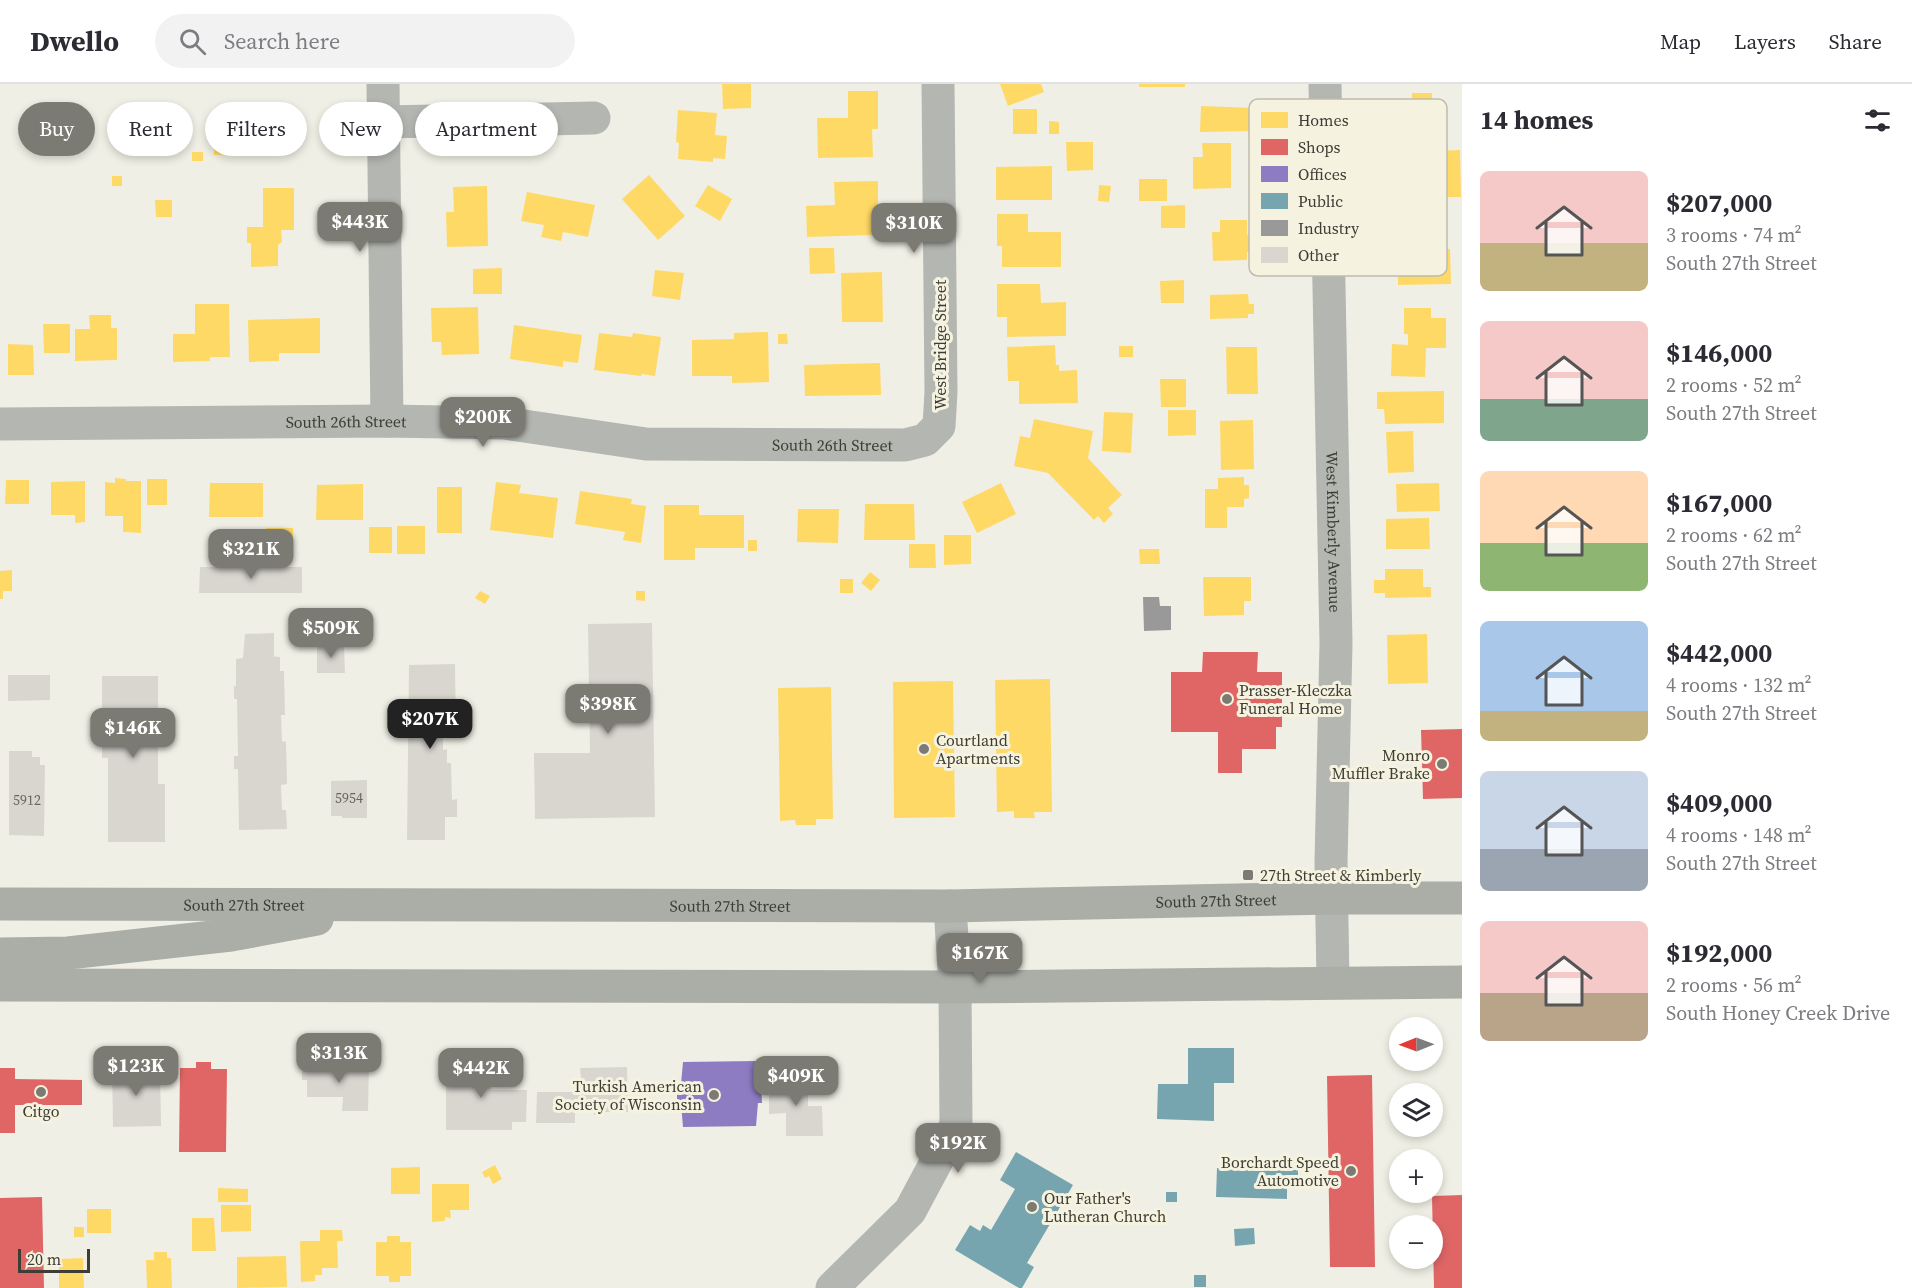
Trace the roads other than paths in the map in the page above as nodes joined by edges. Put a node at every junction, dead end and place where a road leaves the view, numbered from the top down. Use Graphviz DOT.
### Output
graph roads {
  1 [pos="383,84"];
  2 [pos="938,84"];
  3 [pos="1325,84"];
  4 [pos="1325,99"];
  5 [pos="383,102"];
  6 [pos="594,118"];
  7 [pos="403,122"];
  8 [pos="383,156"];
  9 [pos="1329,276"];
  10 [pos="387,421"];
  11 [pos="0,424"];
  12 [pos="939,426"];
  13 [pos="1332,898"];
  14 [pos="1462,898"];
  15 [pos="0,904"];
  16 [pos="395,905"];
  17 [pos="950,906"];
  18 [pos="0,954"];
  19 [pos="1462,981"];
  20 [pos="1333,982"];
  21 [pos="0,985"];
  22 [pos="955,987"];
  23 [pos="832,1288"];
  1 -- 5 [label="street"];
  2 -- 12 [label="street, West Bridge Street"];
  3 -- 4 [label="street, West Kimberly Avenue"];
  6 -- 7 [label="street"];
  8 -- 10 [label="street"];
  9 -- 13 [label="street, West Kimberly Avenue"];
  10 -- 11 [label="street, South 26th Street"];
  10 -- 12 [label="street, South 26th Street"];
  13 -- 14 [label="main road, South 27th Street"];
  13 -- 17 [label="main road, South 27th Street"];
  13 -- 20 [label="street, West Kimberly Avenue"];
  15 -- 16 [label="main road, South 27th Street"];
  16 -- 17 [label="main road, South 27th Street"];
  16 -- 18 [label="main road"];
  17 -- 22 [label="street"];
  19 -- 20 [label="main road"];
  20 -- 22 [label="main road"];
  21 -- 22 [label="main road"];
  22 -- 23 [label="street"];
}
